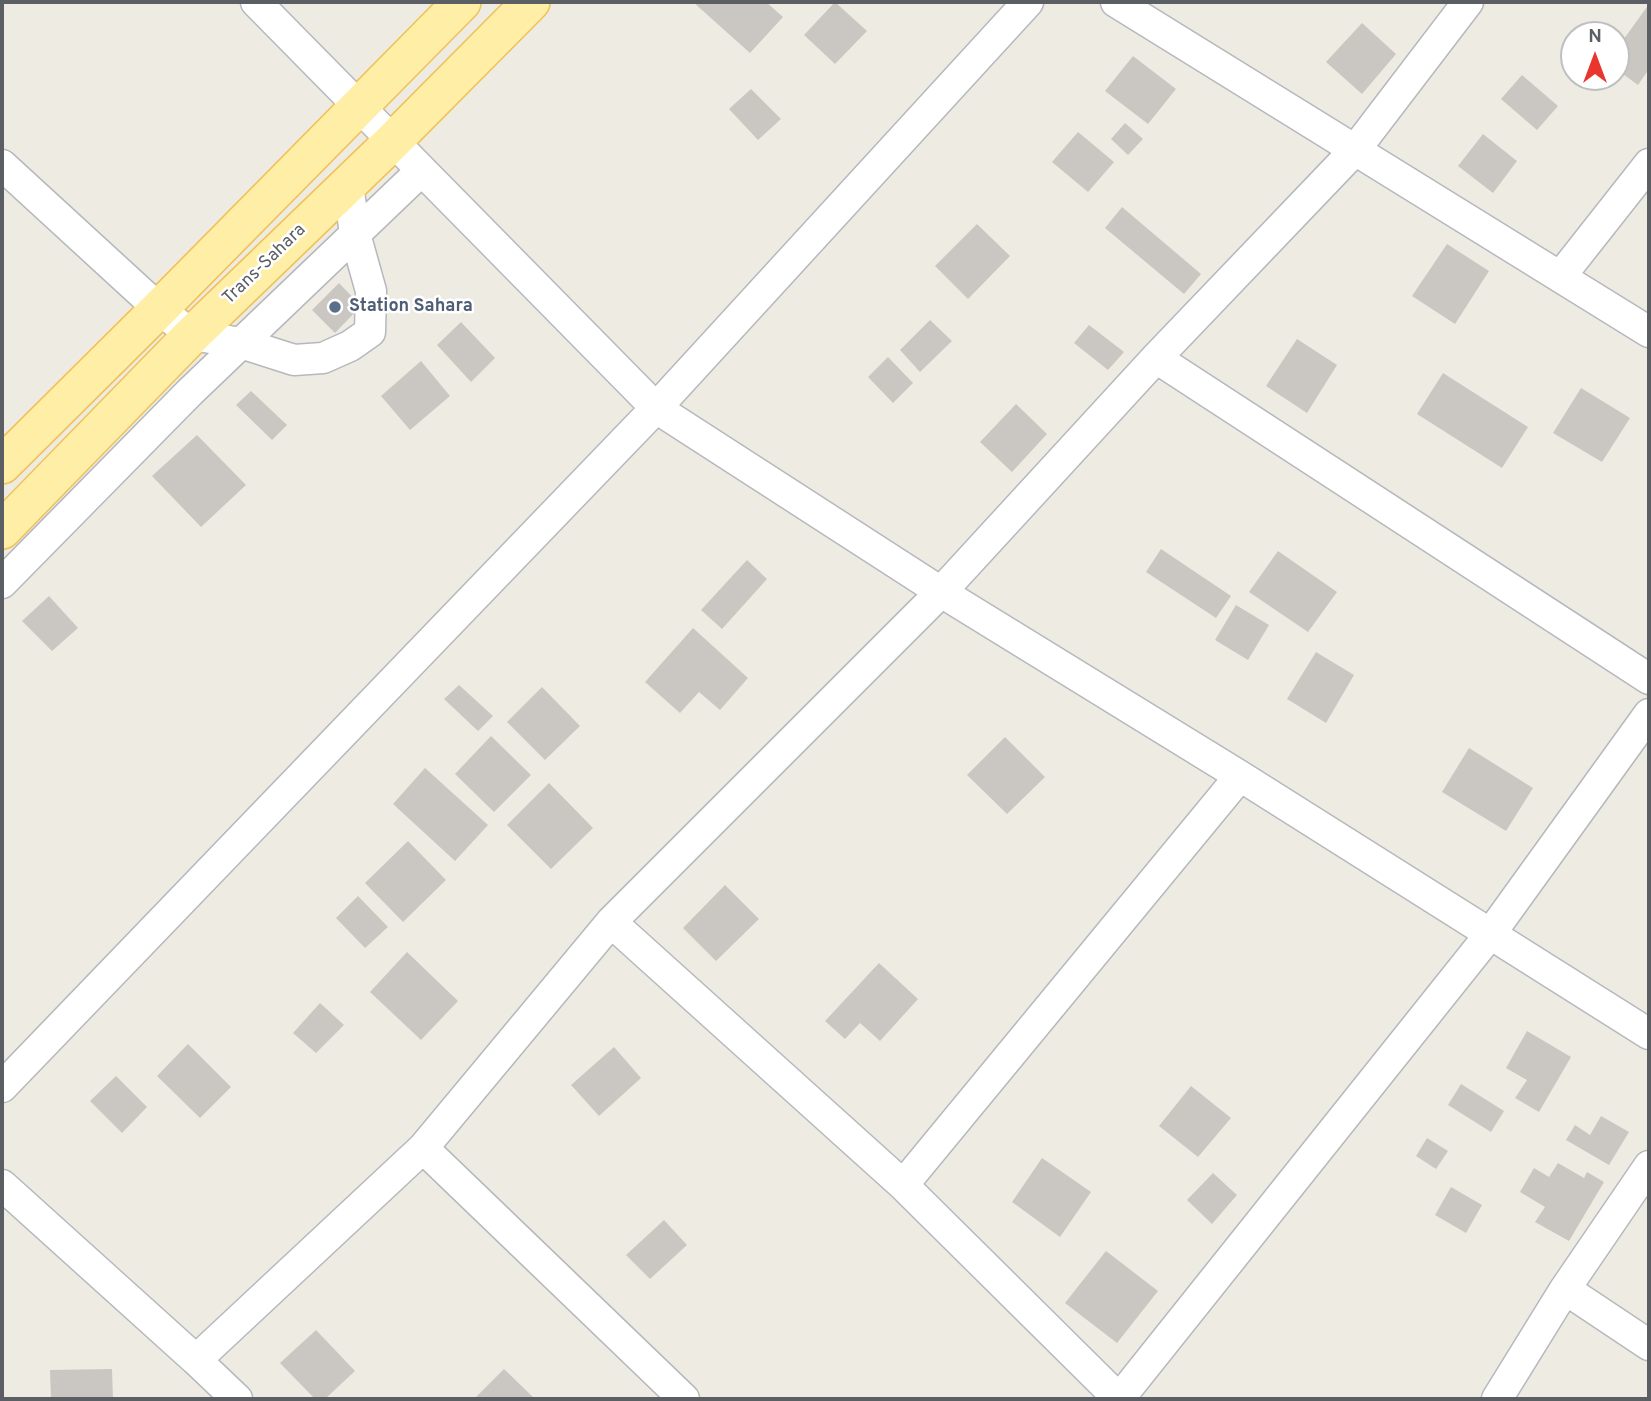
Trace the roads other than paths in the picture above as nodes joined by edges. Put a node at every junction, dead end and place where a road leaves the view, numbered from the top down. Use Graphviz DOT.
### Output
graph roads {
  1 [pos="256,2"];
  2 [pos="462,2"];
  3 [pos="531,2"];
  4 [pos="1028,2"];
  5 [pos="1116,2"];
  6 [pos="1468,2"];
  7 [pos="359,108"];
  8 [pos="392,142"];
  9 [pos="1356,150"];
  10 [pos="1649,164"];
  11 [pos="2,165"];
  12 [pos="421,171"];
  13 [pos="348,185"];
  14 [pos="355,234"];
  15 [pos="1560,276"];
  16 [pos="159,309"];
  17 [pos="1649,332"];
  18 [pos="192,335"];
  19 [pos="241,343"];
  20 [pos="1156,358"];
  21 [pos="656,408"];
  22 [pos="2,465"];
  23 [pos="2,530"];
  24 [pos="2,583"];
  25 [pos="941,592"];
  26 [pos="1649,679"];
  27 [pos="1649,714"];
  28 [pos="1240,776"];
  29 [pos="611,922"];
  30 [pos="1491,933"];
  31 [pos="1649,1034"];
  32 [pos="2,1087"];
  33 [pos="422,1148"];
  34 [pos="1649,1166"];
  35 [pos="2,1185"];
  36 [pos="903,1185"];
  37 [pos="1564,1289"];
  38 [pos="1649,1345"];
  39 [pos="197,1360"];
  40 [pos="237,1399"];
  41 [pos="684,1399"];
  42 [pos="1119,1399"];
  43 [pos="1497,1399"];
  1 -- 7 [label="street"];
  2 -- 7 [label="main road"];
  3 -- 8 [label="main road, Trans-Sahara"];
  4 -- 21 [label="street"];
  5 -- 9 [label="street"];
  6 -- 9 [label="street"];
  7 -- 8 [label="street"];
  7 -- 16 [label="main road"];
  8 -- 12 [label="street"];
  8 -- 13 [label="main road, Trans-Sahara"];
  9 -- 15 [label="street"];
  9 -- 20 [label="street"];
  10 -- 15 [label="street"];
  11 -- 16 [label="street"];
  12 -- 14 [label="street"];
  12 -- 21 [label="street"];
  13 -- 14 [label="street"];
  13 -- 18 [label="main road, Trans-Sahara"];
  14 -- 19 [label="street"];
  14 -- 19 [label="street"];
  15 -- 17 [label="street"];
  16 -- 18 [label="street"];
  16 -- 22 [label="main road"];
  18 -- 19 [label="street"];
  18 -- 23 [label="main road, Trans-Sahara"];
  19 -- 24 [label="street"];
  20 -- 25 [label="street"];
  20 -- 26 [label="street"];
  21 -- 25 [label="street"];
  21 -- 32 [label="street"];
  25 -- 28 [label="street"];
  25 -- 29 [label="street"];
  27 -- 30 [label="street"];
  28 -- 30 [label="street"];
  28 -- 36 [label="street"];
  29 -- 33 [label="street"];
  29 -- 36 [label="street"];
  30 -- 31 [label="street"];
  30 -- 42 [label="street"];
  33 -- 39 [label="street"];
  33 -- 41 [label="street"];
  34 -- 37 [label="street"];
  35 -- 39 [label="street"];
  36 -- 42 [label="street"];
  37 -- 38 [label="street"];
  37 -- 43 [label="street"];
  39 -- 40 [label="street"];
}
